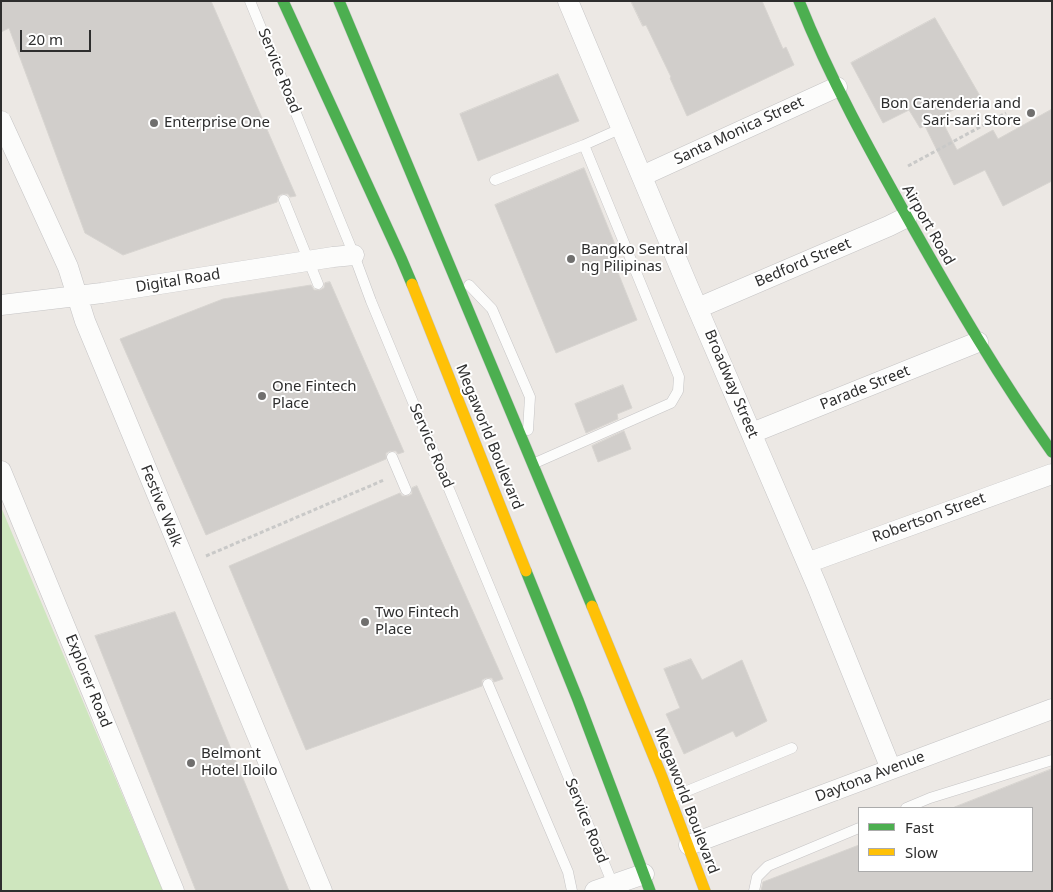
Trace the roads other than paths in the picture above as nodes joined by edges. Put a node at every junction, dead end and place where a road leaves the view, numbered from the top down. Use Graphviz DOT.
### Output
graph roads {
  1 [pos="250,1"];
  2 [pos="283,1"];
  3 [pos="339,1"];
  4 [pos="568,1"];
  5 [pos="799,1"];
  6 [pos="837,87"];
  7 [pos="1,121"];
  8 [pos="622,128"];
  9 [pos="584,144"];
  10 [pos="642,176"];
  11 [pos="495,180"];
  12 [pos="284,200"];
  13 [pos="907,217"];
  14 [pos="354,255"];
  15 [pos="309,260"];
  16 [pos="449,265"];
  17 [pos="318,284"];
  18 [pos="77,296"];
  19 [pos="1,305"];
  20 [pos="698,308"];
  21 [pos="978,342"];
  22 [pos="752,433"];
  23 [pos="526,446"];
  24 [pos="1052,452"];
  25 [pos="392,457"];
  26 [pos="533,463"];
  27 [pos="1,471"];
  28 [pos="1052,474"];
  29 [pos="406,490"];
  30 [pos="807,563"];
  31 [pos="488,684"];
  32 [pos="1050,713"];
  33 [pos="792,748"];
  34 [pos="1052,760"];
  35 [pos="891,769"];
  36 [pos="670,799"];
  37 [pos="908,807"];
  38 [pos="858,828"];
  39 [pos="689,845"];
  40 [pos="647,882"];
  41 [pos="607,889"];
  42 [pos="174,891"];
  43 [pos="322,891"];
  44 [pos="572,891"];
  45 [pos="705,891"];
  46 [pos="754,891"];
  1 -- 14 [label="lane, Service Road"];
  2 -- 40 [label="main road, Megaworld Boulevard"];
  3 -- 16 [label="main road, Megaworld Boulevard"];
  4 -- 8 [label="street, Broadway Street"];
  5 -- 6 [label="main road, Airport Road"];
  6 -- 10 [label="street, Santa Monica Street"];
  6 -- 13 [label="main road, Airport Road"];
  7 -- 18 [label="street, Festive Walk"];
  8 -- 9 [label="lane"];
  8 -- 10 [label="street, Broadway Street"];
  9 -- 11 [label="lane"];
  9 -- 26 [label="lane"];
  10 -- 20 [label="street, Broadway Street"];
  12 -- 15 [label="lane"];
  13 -- 20 [label="street, Bedford Street"];
  13 -- 21 [label="main road, Airport Road"];
  14 -- 15 [label="street, Digital Road"];
  14 -- 41 [label="lane, Service Road"];
  15 -- 17 [label="lane"];
  15 -- 18 [label="street, Digital Road"];
  16 -- 23 [label="main road, Megaworld Boulevard"];
  16 -- 23 [label="lane"];
  18 -- 19 [label="street, Digital Road"];
  18 -- 43 [label="street, Festive Walk"];
  20 -- 22 [label="street, Broadway Street"];
  21 -- 22 [label="street, Parade Street"];
  21 -- 24 [label="main road, Airport Road"];
  22 -- 30 [label="street, Broadway Street"];
  23 -- 26 [label="main road, Megaworld Boulevard"];
  25 -- 29 [label="lane"];
  26 -- 36 [label="main road, Megaworld Boulevard"];
  27 -- 42 [label="street, Explorer Road"];
  28 -- 30 [label="street, Robertson Street"];
  30 -- 35 [label="street, Broadway Street"];
  31 -- 44 [label="lane"];
  32 -- 35 [label="street, Daytona Avenue"];
  33 -- 36 [label="lane"];
  34 -- 37 [label="lane"];
  35 -- 39 [label="street, Daytona Avenue"];
  36 -- 39 [label="main road, Megaworld Boulevard"];
  38 -- 46 [label="lane"];
  39 -- 45 [label="main road, Megaworld Boulevard"];
  40 -- 41 [label="street"];
}
